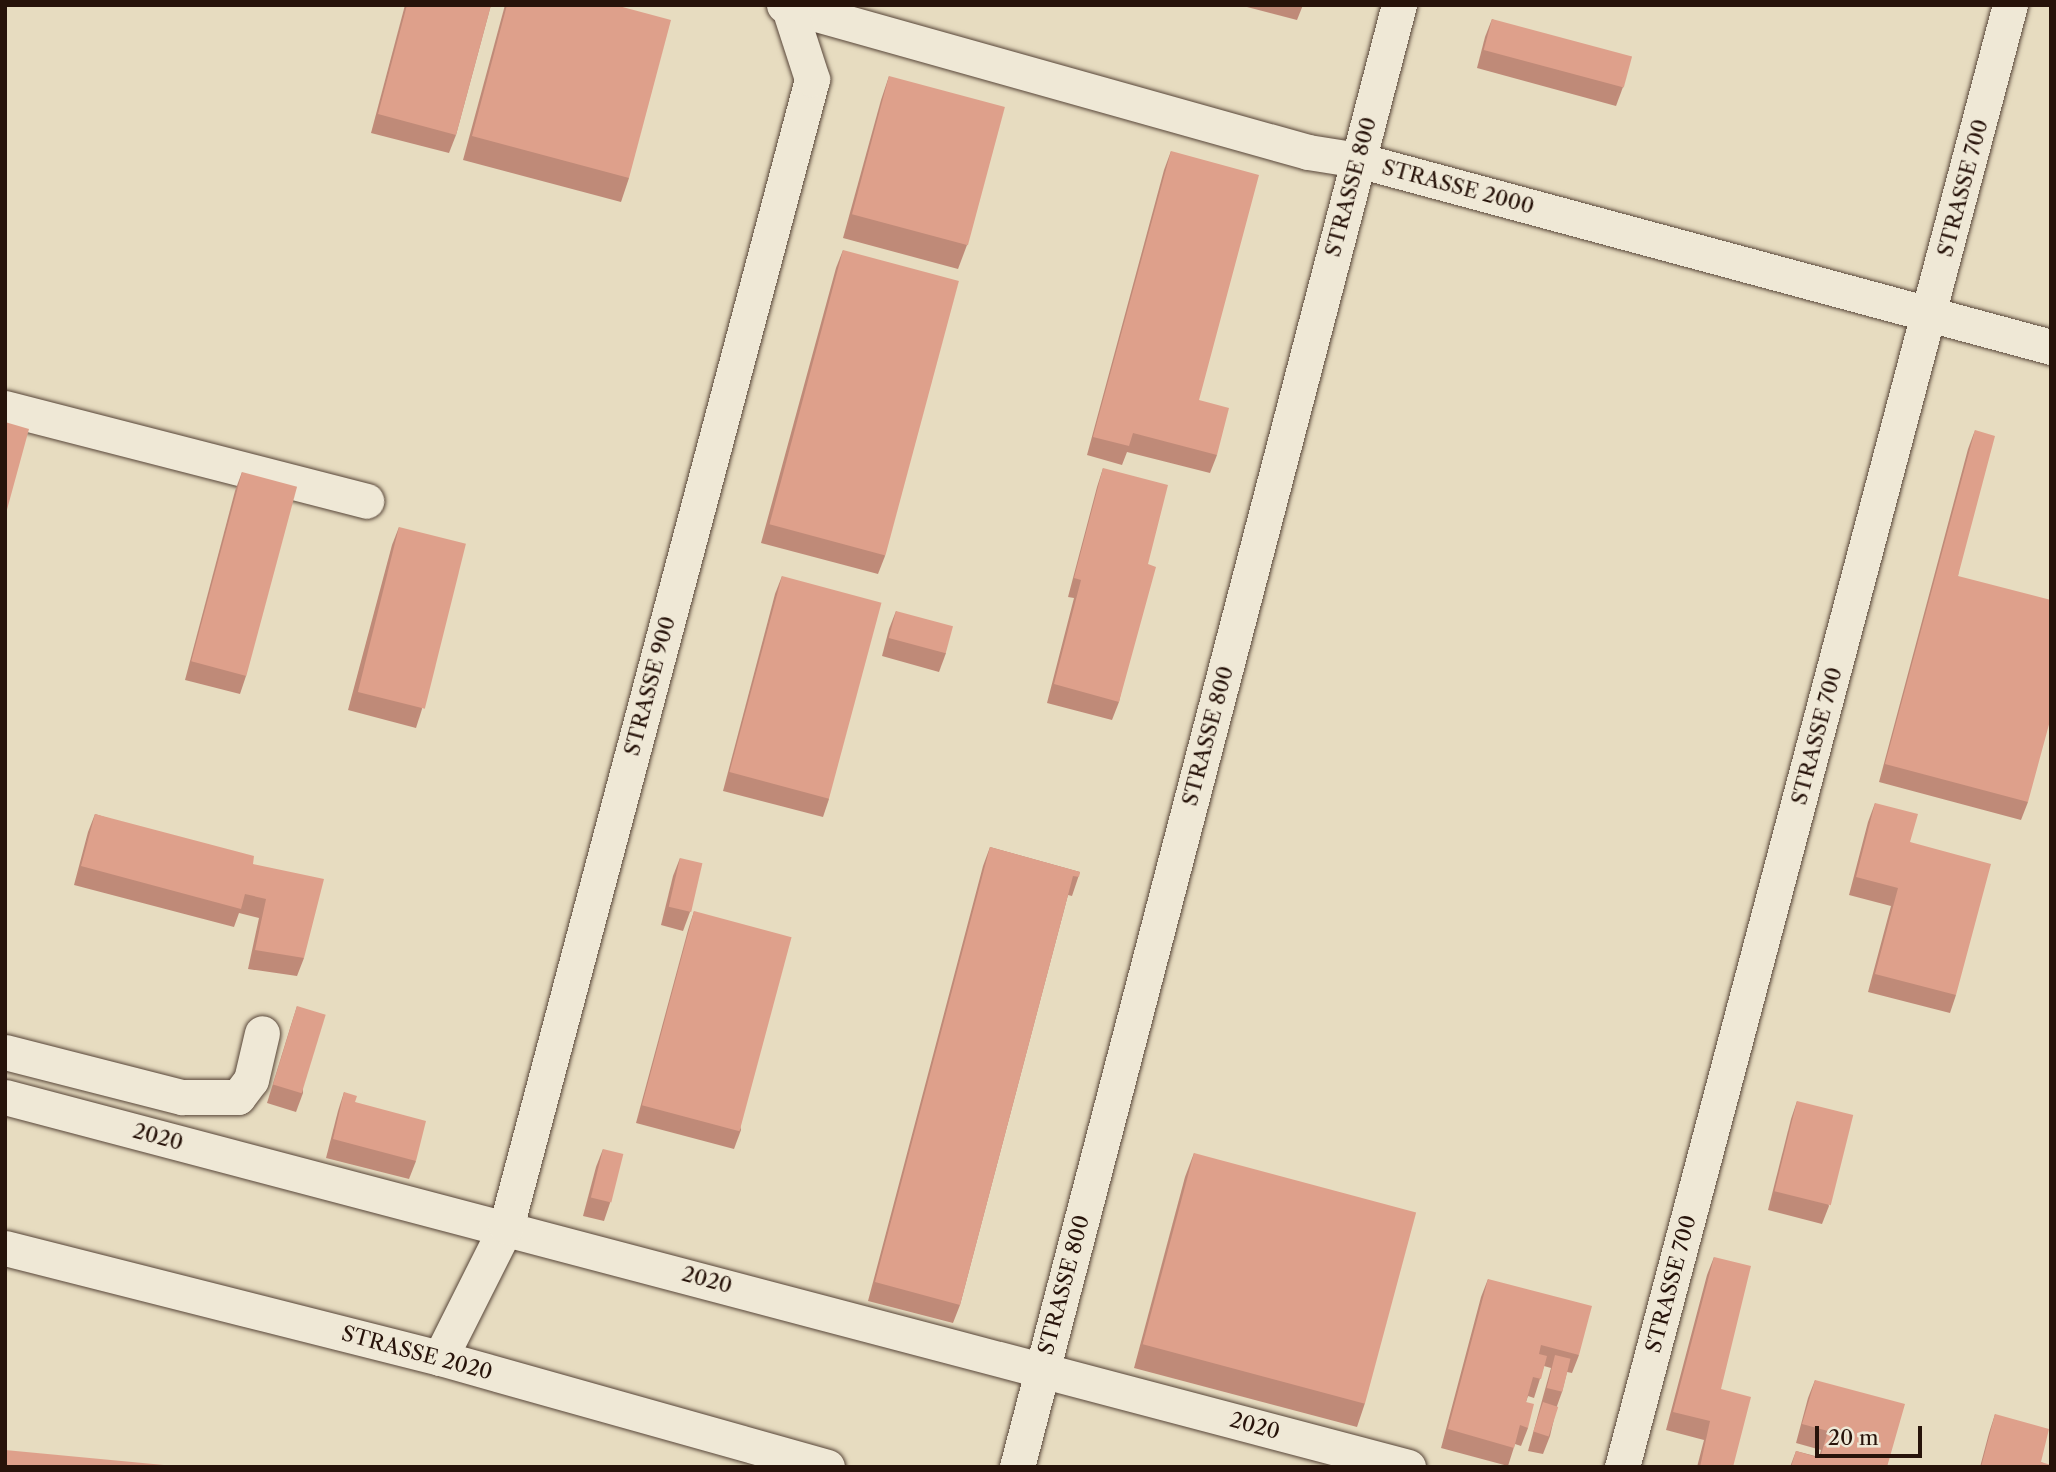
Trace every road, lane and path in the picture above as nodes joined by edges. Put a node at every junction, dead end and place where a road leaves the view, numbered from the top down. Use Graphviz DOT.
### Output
graph roads {
  1 [pos="1399,5"];
  2 [pos="2010,5"];
  3 [pos="786,6"];
  4 [pos="1358,160"];
  5 [pos="1930,314"];
  6 [pos="2051,347"];
  7 [pos="5,408"];
  8 [pos="366,501"];
  9 [pos="262,1033"];
  10 [pos="5,1052"];
  11 [pos="5,1097"];
  12 [pos="506,1227"];
  13 [pos="5,1248"];
  14 [pos="440,1358"];
  15 [pos="1042,1369"];
  16 [pos="827,1467"];
  17 [pos="1017,1467"];
  18 [pos="1408,1467"];
  19 [pos="1622,1467"];
  1 -- 4 [label="lane, STRASSE 800"];
  2 -- 5 [label="lane, STRASSE 700"];
  3 -- 4 [label="lane, STRASSE 2000"];
  3 -- 12 [label="lane, STRASSE 900"];
  4 -- 5 [label="lane, STRASSE 2000"];
  4 -- 15 [label="lane, STRASSE 800"];
  5 -- 6 [label="lane, STRASSE 2000"];
  5 -- 19 [label="lane, STRASSE 700"];
  7 -- 8 [label="lane"];
  9 -- 10 [label="lane"];
  11 -- 12 [label="lane, 2020"];
  12 -- 14 [label="lane, STRASSE 900"];
  12 -- 15 [label="lane, 2020"];
  13 -- 14 [label="lane, STRASSE 2020"];
  14 -- 16 [label="lane, STRASSE 2020"];
  15 -- 17 [label="lane, STRASSE 800"];
  15 -- 18 [label="lane, 2020"];
}
